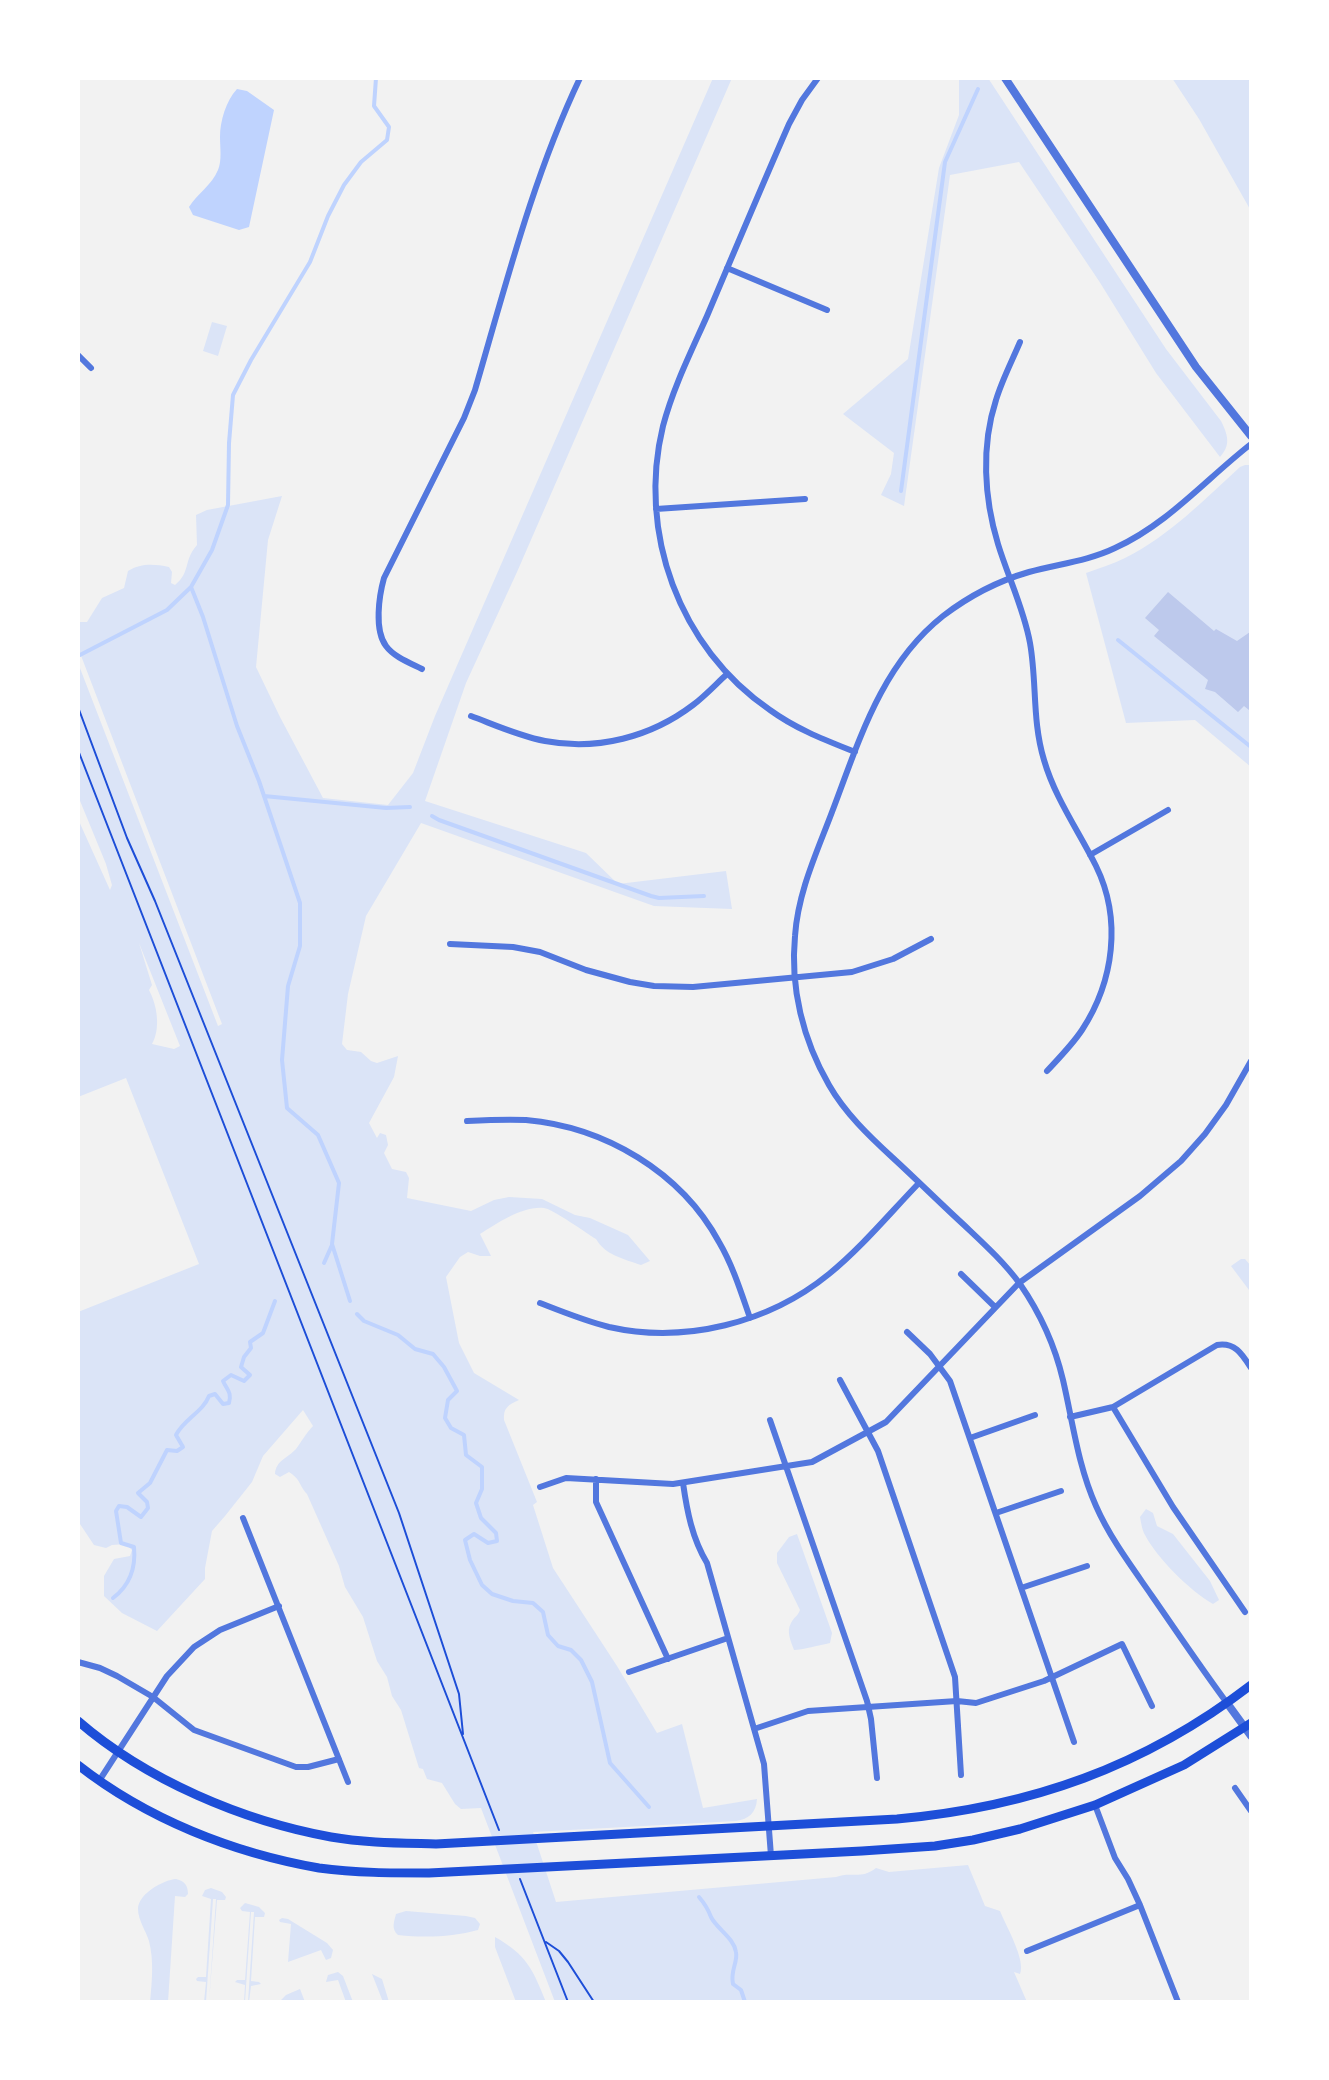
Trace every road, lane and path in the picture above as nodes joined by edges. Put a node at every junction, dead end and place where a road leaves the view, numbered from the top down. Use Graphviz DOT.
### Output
graph roads {
  1 [pos="580,78"];
  2 [pos="818,78"];
  3 [pos="1005,78"];
  4 [pos="727,268"];
  5 [pos="826,310"];
  6 [pos="1020,342"];
  7 [pos="78,355"];
  8 [pos="91,368"];
  9 [pos="1251,436"];
  10 [pos="1251,444"];
  11 [pos="805,499"];
  12 [pos="656,509"];
  13 [pos="1010,578"];
  14 [pos="422,669"];
  15 [pos="727,674"];
  16 [pos="78,707"];
  17 [pos="471,716"];
  18 [pos="78,750"];
  19 [pos="855,752"];
  20 [pos="1168,810"];
  21 [pos="1090,855"];
  22 [pos="931,939"];
  23 [pos="450,944"];
  24 [pos="795,979"];
  25 [pos="1251,1061"];
  26 [pos="1047,1071"];
  27 [pos="466,1121"];
  28 [pos="919,1183"];
  29 [pos="961,1274"];
  30 [pos="1019,1283"];
  31 [pos="540,1303"];
  32 [pos="995,1307"];
  33 [pos="750,1318"];
  34 [pos="907,1332"];
  35 [pos="939,1366"];
  36 [pos="1251,1368"];
  37 [pos="840,1380"];
  38 [pos="1113,1407"];
  39 [pos="1035,1415"];
  40 [pos="1070,1417"];
  41 [pos="770,1420"];
  42 [pos="868,1432"];
  43 [pos="970,1438"];
  44 [pos="787,1466"];
  45 [pos="596,1479"];
  46 [pos="682,1483"];
  47 [pos="540,1487"];
  48 [pos="1061,1491"];
  49 [pos="996,1513"];
  50 [pos="243,1518"];
  51 [pos="1086,1566"];
  52 [pos="1021,1588"];
  53 [pos="279,1606"];
  54 [pos="1245,1612"];
  55 [pos="728,1638"];
  56 [pos="668,1659"];
  57 [pos="78,1662"];
  58 [pos="629,1672"];
  59 [pos="1052,1677"];
  60 [pos="1251,1684"];
  61 [pos="153,1697"];
  62 [pos="957,1701"];
  63 [pos="1227,1703"];
  64 [pos="1152,1706"];
  65 [pos="868,1707"];
  66 [pos="78,1721"];
  67 [pos="1248,1725"];
  68 [pos="754,1729"];
  69 [pos="1251,1736"];
  70 [pos="464,1737"];
  71 [pos="1074,1742"];
  72 [pos="118,1751"];
  73 [pos="339,1760"];
  74 [pos="78,1765"];
  75 [pos="961,1774"];
  76 [pos="877,1778"];
  77 [pos="99,1781"];
  78 [pos="348,1782"];
  79 [pos="1235,1788"];
  80 [pos="1095,1806"];
  81 [pos="1251,1811"];
  82 [pos="769,1826"];
  83 [pos="500,1831"];
  84 [pos="771,1856"];
  85 [pos="518,1874"];
  86 [pos="1140,1905"];
  87 [pos="545,1942"];
  88 [pos="1027,1951"];
  89 [pos="568,2002"];
  90 [pos="594,2002"];
  91 [pos="1178,2002"];
  1 -- 14 [label="street"];
  2 -- 4 [label="street"];
  3 -- 9 [label="street"];
  4 -- 5 [label="street"];
  4 -- 12 [label="street"];
  6 -- 13 [label="street"];
  7 -- 8 [label="street"];
  10 -- 13 [label="street"];
  11 -- 12 [label="street"];
  12 -- 15 [label="street"];
  13 -- 19 [label="street"];
  13 -- 21 [label="street"];
  15 -- 17 [label="street"];
  15 -- 19 [label="street"];
  16 -- 70 [label="path"];
  18 -- 70 [label="path"];
  19 -- 24 [label="street"];
  20 -- 21 [label="street"];
  21 -- 26 [label="street"];
  22 -- 24 [label="street"];
  23 -- 24 [label="street"];
  24 -- 28 [label="street"];
  25 -- 30 [label="street"];
  27 -- 33 [label="street"];
  28 -- 30 [label="street"];
  28 -- 33 [label="street"];
  29 -- 32 [label="street"];
  30 -- 32 [label="street"];
  30 -- 40 [label="street"];
  31 -- 33 [label="street"];
  32 -- 35 [label="street"];
  34 -- 35 [label="street"];
  35 -- 42 [label="street"];
  35 -- 43 [label="street"];
  36 -- 38 [label="street"];
  37 -- 42 [label="street"];
  38 -- 40 [label="street"];
  38 -- 54 [label="street"];
  39 -- 43 [label="street"];
  40 -- 63 [label="street"];
  41 -- 44 [label="street"];
  42 -- 44 [label="street"];
  42 -- 62 [label="street"];
  43 -- 49 [label="street"];
  44 -- 46 [label="street"];
  44 -- 65 [label="street"];
  45 -- 46 [label="street"];
  45 -- 47 [label="street"];
  45 -- 56 [label="street"];
  46 -- 55 [label="street"];
  48 -- 49 [label="street"];
  49 -- 52 [label="street"];
  50 -- 53 [label="street"];
  51 -- 52 [label="street"];
  52 -- 59 [label="street"];
  53 -- 61 [label="street"];
  53 -- 73 [label="street"];
  55 -- 56 [label="street"];
  55 -- 68 [label="street"];
  56 -- 58 [label="street"];
  57 -- 61 [label="street"];
  59 -- 62 [label="street"];
  59 -- 64 [label="street"];
  59 -- 71 [label="street"];
  60 -- 63 [label="main road"];
  61 -- 72 [label="street"];
  61 -- 73 [label="street"];
  62 -- 65 [label="street"];
  62 -- 75 [label="street"];
  63 -- 67 [label="street"];
  63 -- 82 [label="main road"];
  65 -- 68 [label="street"];
  65 -- 76 [label="street"];
  66 -- 72 [label="main road"];
  67 -- 69 [label="street"];
  67 -- 80 [label="main road"];
  68 -- 82 [label="street"];
  70 -- 83 [label="path"];
  72 -- 77 [label="street"];
  72 -- 82 [label="main road"];
  73 -- 78 [label="street"];
  74 -- 77 [label="main road"];
  77 -- 84 [label="main road"];
  79 -- 81 [label="street"];
  80 -- 84 [label="main road"];
  80 -- 86 [label="street"];
  82 -- 84 [label="street"];
  85 -- 87 [label="path"];
  86 -- 88 [label="street"];
  86 -- 91 [label="street"];
  87 -- 89 [label="path"];
  87 -- 90 [label="path"];
}
